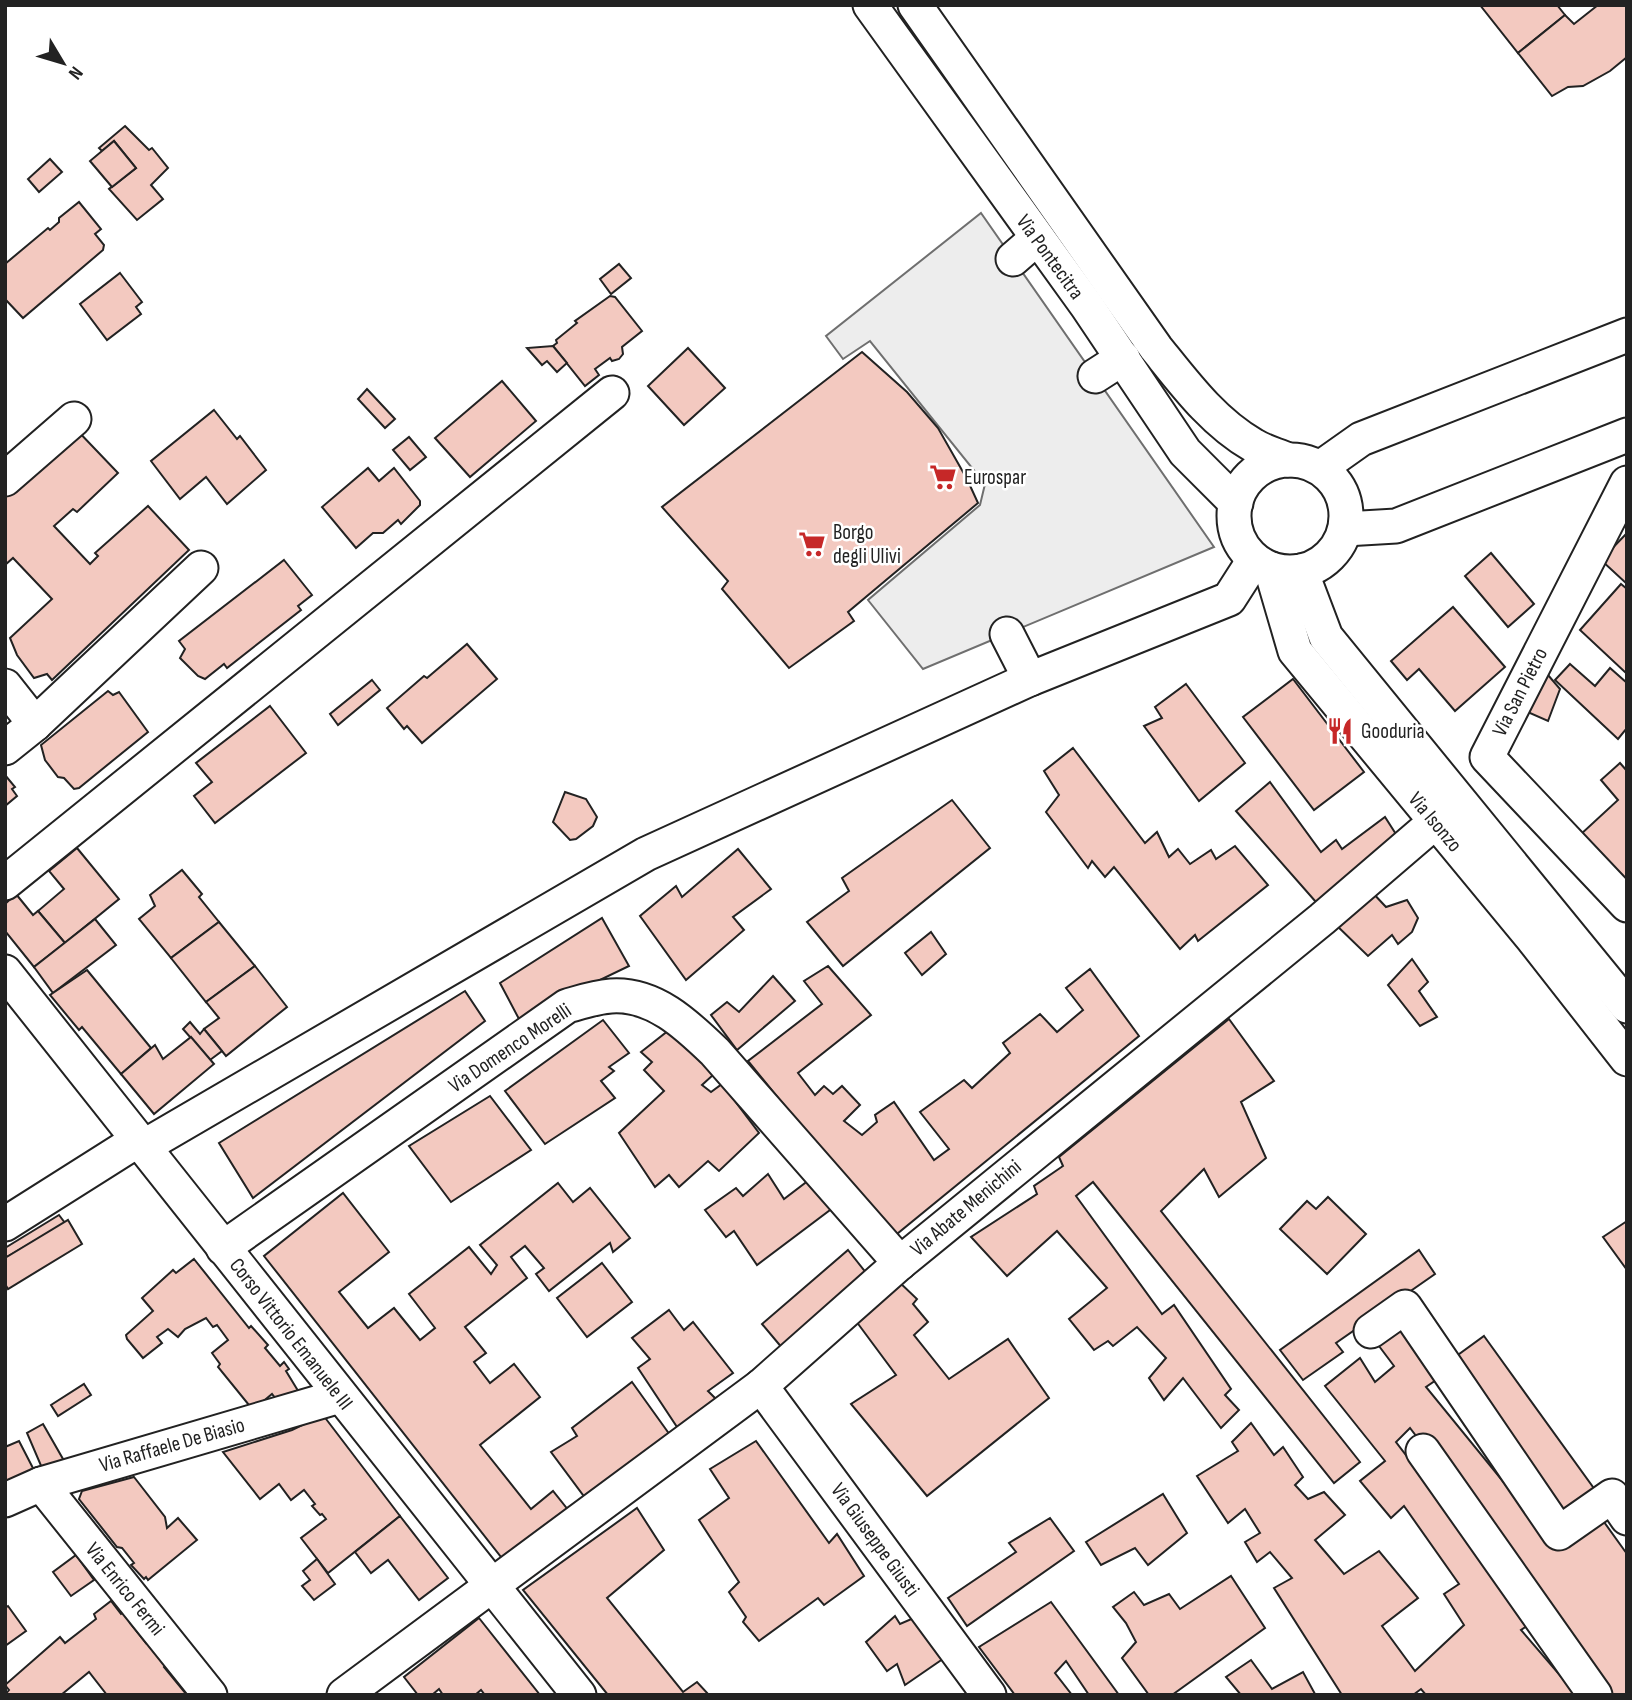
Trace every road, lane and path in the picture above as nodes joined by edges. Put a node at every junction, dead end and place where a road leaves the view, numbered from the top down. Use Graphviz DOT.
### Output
graph roads {
  1 [pos="870,5"];
  2 [pos="915,5"];
  3 [pos="1627,335"];
  4 [pos="1123,358"];
  5 [pos="1095,376"];
  6 [pos="612,393"];
  7 [pos="74,419"];
  8 [pos="1627,435"];
  9 [pos="1289,460"];
  10 [pos="1320,468"];
  11 [pos="5,479"];
  12 [pos="1627,483"];
  13 [pos="1236,503"];
  14 [pos="1345,529"];
  15 [pos="1276,567"];
  16 [pos="201,568"];
  17 [pos="1007,634"];
  18 [pos="1030,679"];
  19 [pos="5,686"];
  20 [pos="35,724"];
  21 [pos="5,748"];
  22 [pos="1435,822"];
  23 [pos="5,883"];
  24 [pos="1627,905"];
  25 [pos="5,972"];
  26 [pos="1627,1006"];
  27 [pos="1627,1059"];
  28 [pos="141,1144"];
  29 [pos="5,1224"];
  30 [pos="223,1248"];
  31 [pos="900,1263"];
  32 [pos="1371,1331"];
  33 [pos="761,1386"];
  34 [pos="340,1396"];
  35 [pos="1423,1451"];
  36 [pos="41,1484"];
  37 [pos="5,1500"];
  38 [pos="1627,1518"];
  39 [pos="492,1586"];
  40 [pos="210,1695"];
  41 [pos="344,1695"];
  42 [pos="579,1695"];
  43 [pos="989,1695"];
  44 [pos="1595,1695"];
  1 -- 4 [label="street, Via Pontecitra"];
  2 -- 9 [label="street, Via Pontecitra"];
  3 -- 10 [label="street"];
  4 -- 5 [label="street"];
  4 -- 13 [label="street, Via Pontecitra"];
  6 -- 23 [label="street"];
  7 -- 11 [label="street"];
  8 -- 14 [label="street"];
  9 -- 10 [label="street"];
  9 -- 13 [label="street"];
  10 -- 14 [label="street"];
  12 -- 24 [label="street, Via San Pietro"];
  13 -- 15 [label="street"];
  14 -- 15 [label="street"];
  15 -- 18 [label="street"];
  15 -- 22 [label="street, Via Isonzo"];
  15 -- 26 [label="street, Via Isonzo"];
  16 -- 20 [label="street"];
  17 -- 18 [label="street"];
  18 -- 28 [label="street"];
  19 -- 20 [label="street"];
  20 -- 21 [label="street"];
  22 -- 27 [label="street, Via Isonzo"];
  22 -- 31 [label="street, Via Abate Menichini"];
  25 -- 28 [label="street, Corso Vittorio Emanuele III"];
  28 -- 29 [label="street"];
  28 -- 30 [label="street, Corso Vittorio Emanuele III"];
  30 -- 31 [label="street, Via Domenco Morelli"];
  30 -- 34 [label="street, Corso Vittorio Emanuele III"];
  31 -- 33 [label="street, Via Abate Menichini"];
  32 -- 38 [label="street"];
  33 -- 39 [label="street, Via Abate Menichini"];
  33 -- 43 [label="street, Via Giuseppe Giusti"];
  34 -- 36 [label="street, Via Raffaele De Biasio"];
  34 -- 39 [label="street, Corso Vittorio Emanuele III"];
  35 -- 44 [label="street"];
  36 -- 37 [label="street, Via Raffaele De Biasio"];
  36 -- 40 [label="street, Via Enrico Fermi"];
  39 -- 41 [label="street, Via Abate Menichini"];
  39 -- 42 [label="street, Corso Vittorio Emanuele III"];
}
